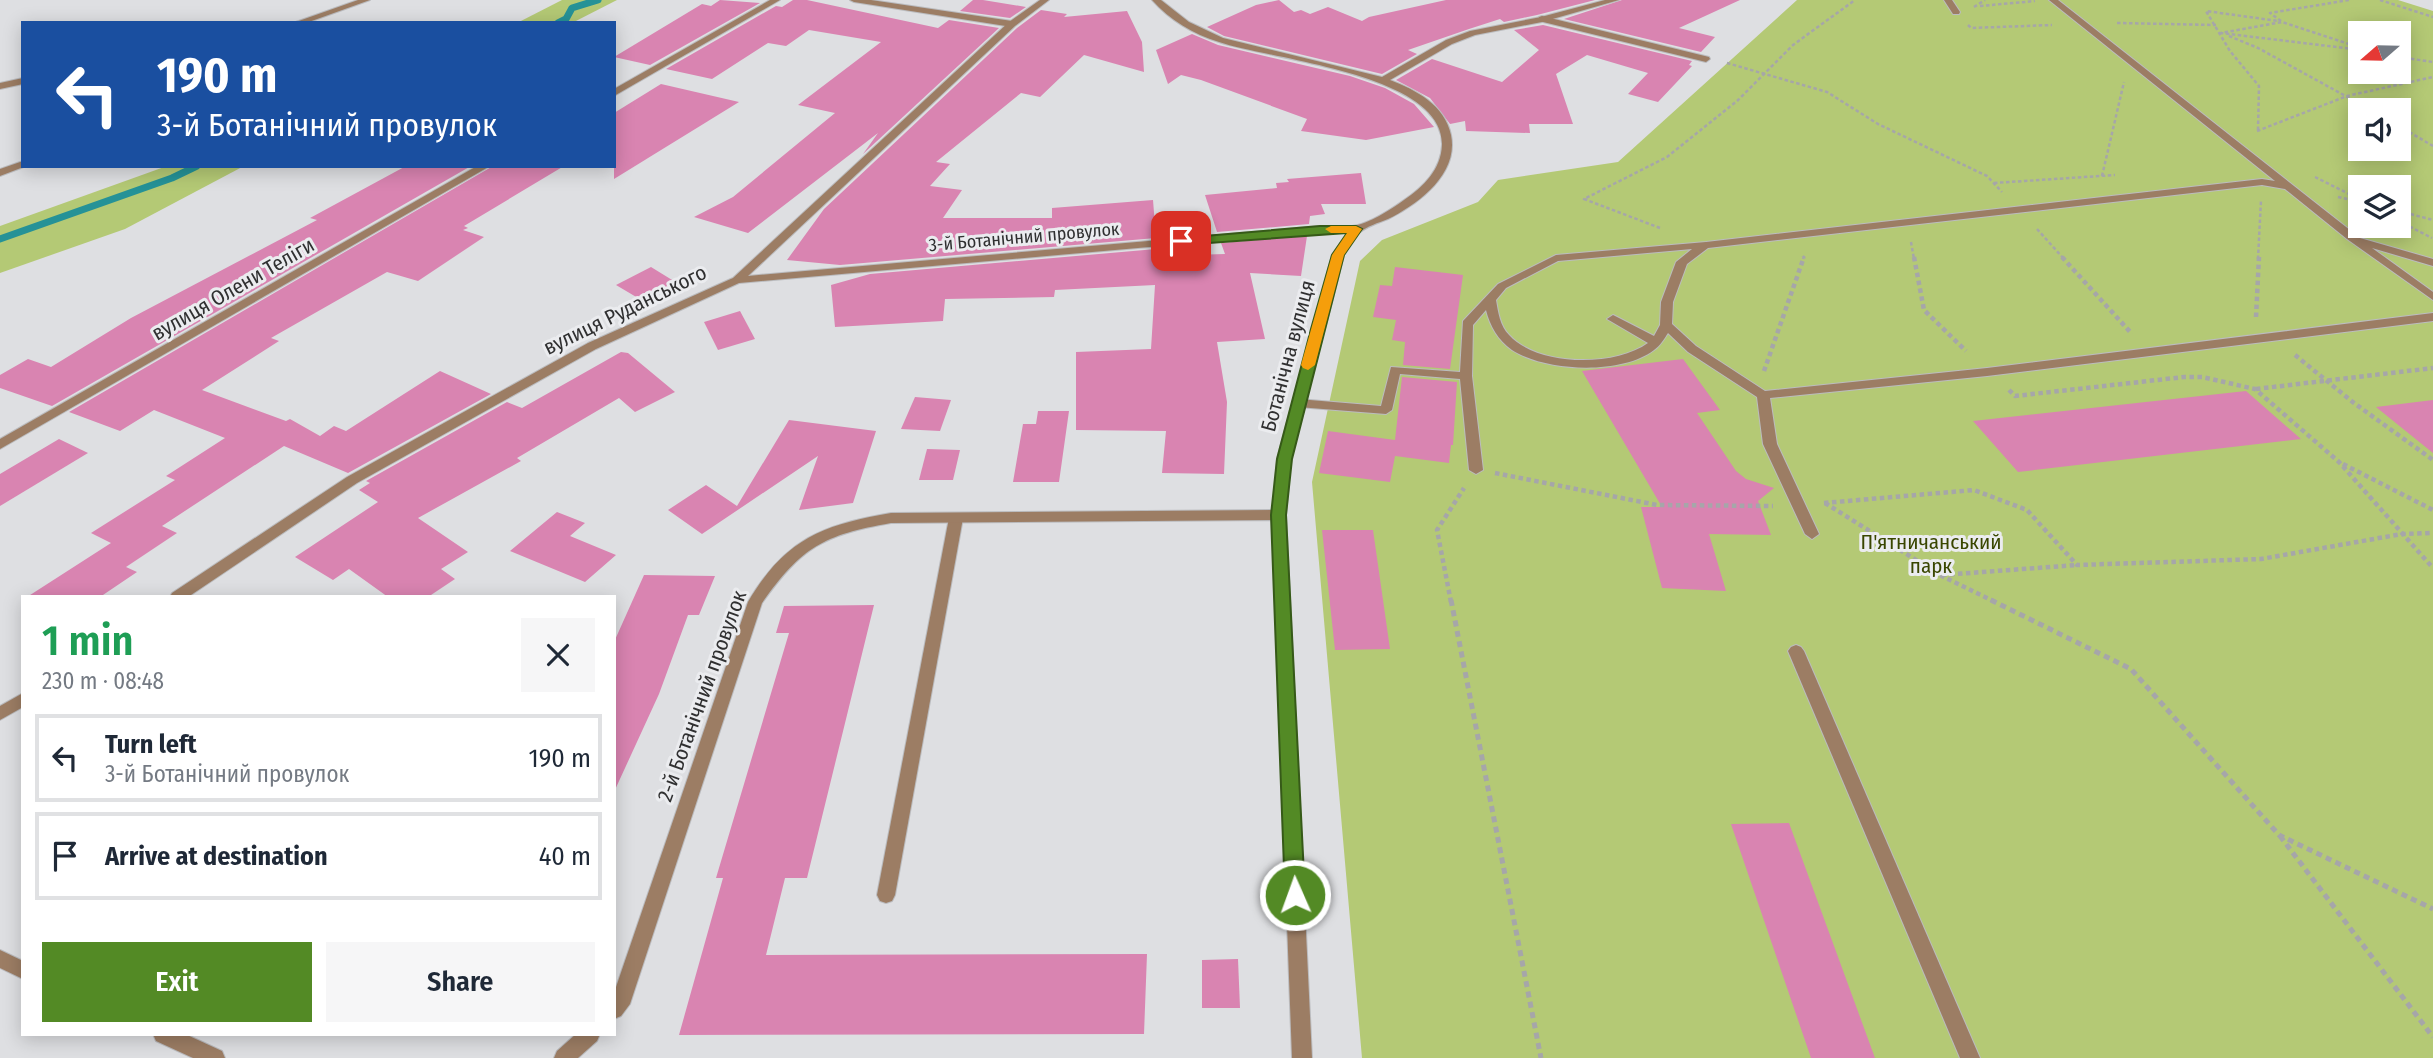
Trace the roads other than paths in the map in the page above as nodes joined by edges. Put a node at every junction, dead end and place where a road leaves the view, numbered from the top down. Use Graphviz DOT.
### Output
graph roads {
  1 [pos="366,0"];
  2 [pos="776,0"];
  3 [pos="854,0"];
  4 [pos="1045,0"];
  5 [pos="1156,0"];
  6 [pos="1615,0"];
  7 [pos="1948,0"];
  8 [pos="2053,0"];
  9 [pos="1956,12"];
  10 [pos="1542,19"];
  11 [pos="303,21"];
  12 [pos="1012,24"];
  13 [pos="1706,59"];
  14 [pos="1383,80"];
  15 [pos="21,81"];
  16 [pos="0,86"];
  17 [pos="616,92"];
  18 [pos="21,165"];
  19 [pos="482,168"];
  20 [pos="0,173"];
  21 [pos="2289,187"];
  22 [pos="1356,229"];
  23 [pos="2348,235"];
  24 [pos="2352,238"];
  25 [pos="2354,238"];
  26 [pos="1706,245"];
  27 [pos="2433,263"];
  28 [pos="737,280"];
  29 [pos="2433,297"];
  30 [pos="1490,299"];
  31 [pos="2433,317"];
  32 [pos="1613,319"];
  33 [pos="1666,325"];
  34 [pos="1655,342"];
  35 [pos="1466,376"];
  36 [pos="1760,393"];
  37 [pos="1298,403"];
  38 [pos="0,445"];
  39 [pos="1476,470"];
  40 [pos="1279,515"];
  41 [pos="956,518"];
  42 [pos="1812,534"];
  43 [pos="180,595"];
  44 [pos="1796,651"];
  45 [pos="21,700"];
  46 [pos="0,714"];
  47 [pos="886,895"];
  48 [pos="0,959"];
  49 [pos="21,969"];
  50 [pos="616,1008"];
  51 [pos="167,1036"];
  52 [pos="588,1036"];
  53 [pos="215,1058"];
  54 [pos="564,1058"];
  55 [pos="1302,1058"];
  56 [pos="1970,1058"];
  1 -- 11 [label="street"];
  2 -- 17 [label="street"];
  3 -- 12 [label="street"];
  4 -- 12 [label="street, вулиця Руданського"];
  5 -- 14 [label="street"];
  6 -- 10 [label="street"];
  7 -- 9 [label="street"];
  8 -- 21 [label="street"];
  10 -- 13 [label="street"];
  10 -- 14 [label="street"];
  12 -- 28 [label="street, вулиця Руданського"];
  14 -- 22 [label="street"];
  15 -- 16 [label="street"];
  18 -- 20 [label="street"];
  19 -- 38 [label="street, вулиця Олени Теліги"];
  21 -- 23 [label="street"];
  21 -- 26 [label="street"];
  22 -- 28 [label="street, 3-й Ботанічний провулок"];
  22 -- 37 [label="street, Ботанічна вулиця"];
  24 -- 29 [label="street"];
  25 -- 27 [label="street"];
  26 -- 30 [label="street"];
  26 -- 33 [label="street"];
  28 -- 43 [label="street, вулиця Руданського"];
  30 -- 34 [label="street"];
  30 -- 35 [label="street"];
  31 -- 36 [label="street"];
  32 -- 34 [label="street"];
  33 -- 34 [label="street"];
  33 -- 36 [label="street"];
  35 -- 37 [label="street"];
  35 -- 39 [label="street"];
  36 -- 42 [label="street"];
  37 -- 40 [label="street, Ботанічна вулиця"];
  40 -- 41 [label="street, 2-й Ботанічний провулок"];
  40 -- 55 [label="street, Ботанічна вулиця"];
  41 -- 47 [label="street"];
  41 -- 50 [label="street, 2-й Ботанічний провулок"];
  44 -- 56 [label="street"];
  45 -- 46 [label="street"];
  48 -- 49 [label="street"];
  51 -- 53 [label="street"];
  52 -- 54 [label="street"];
}
